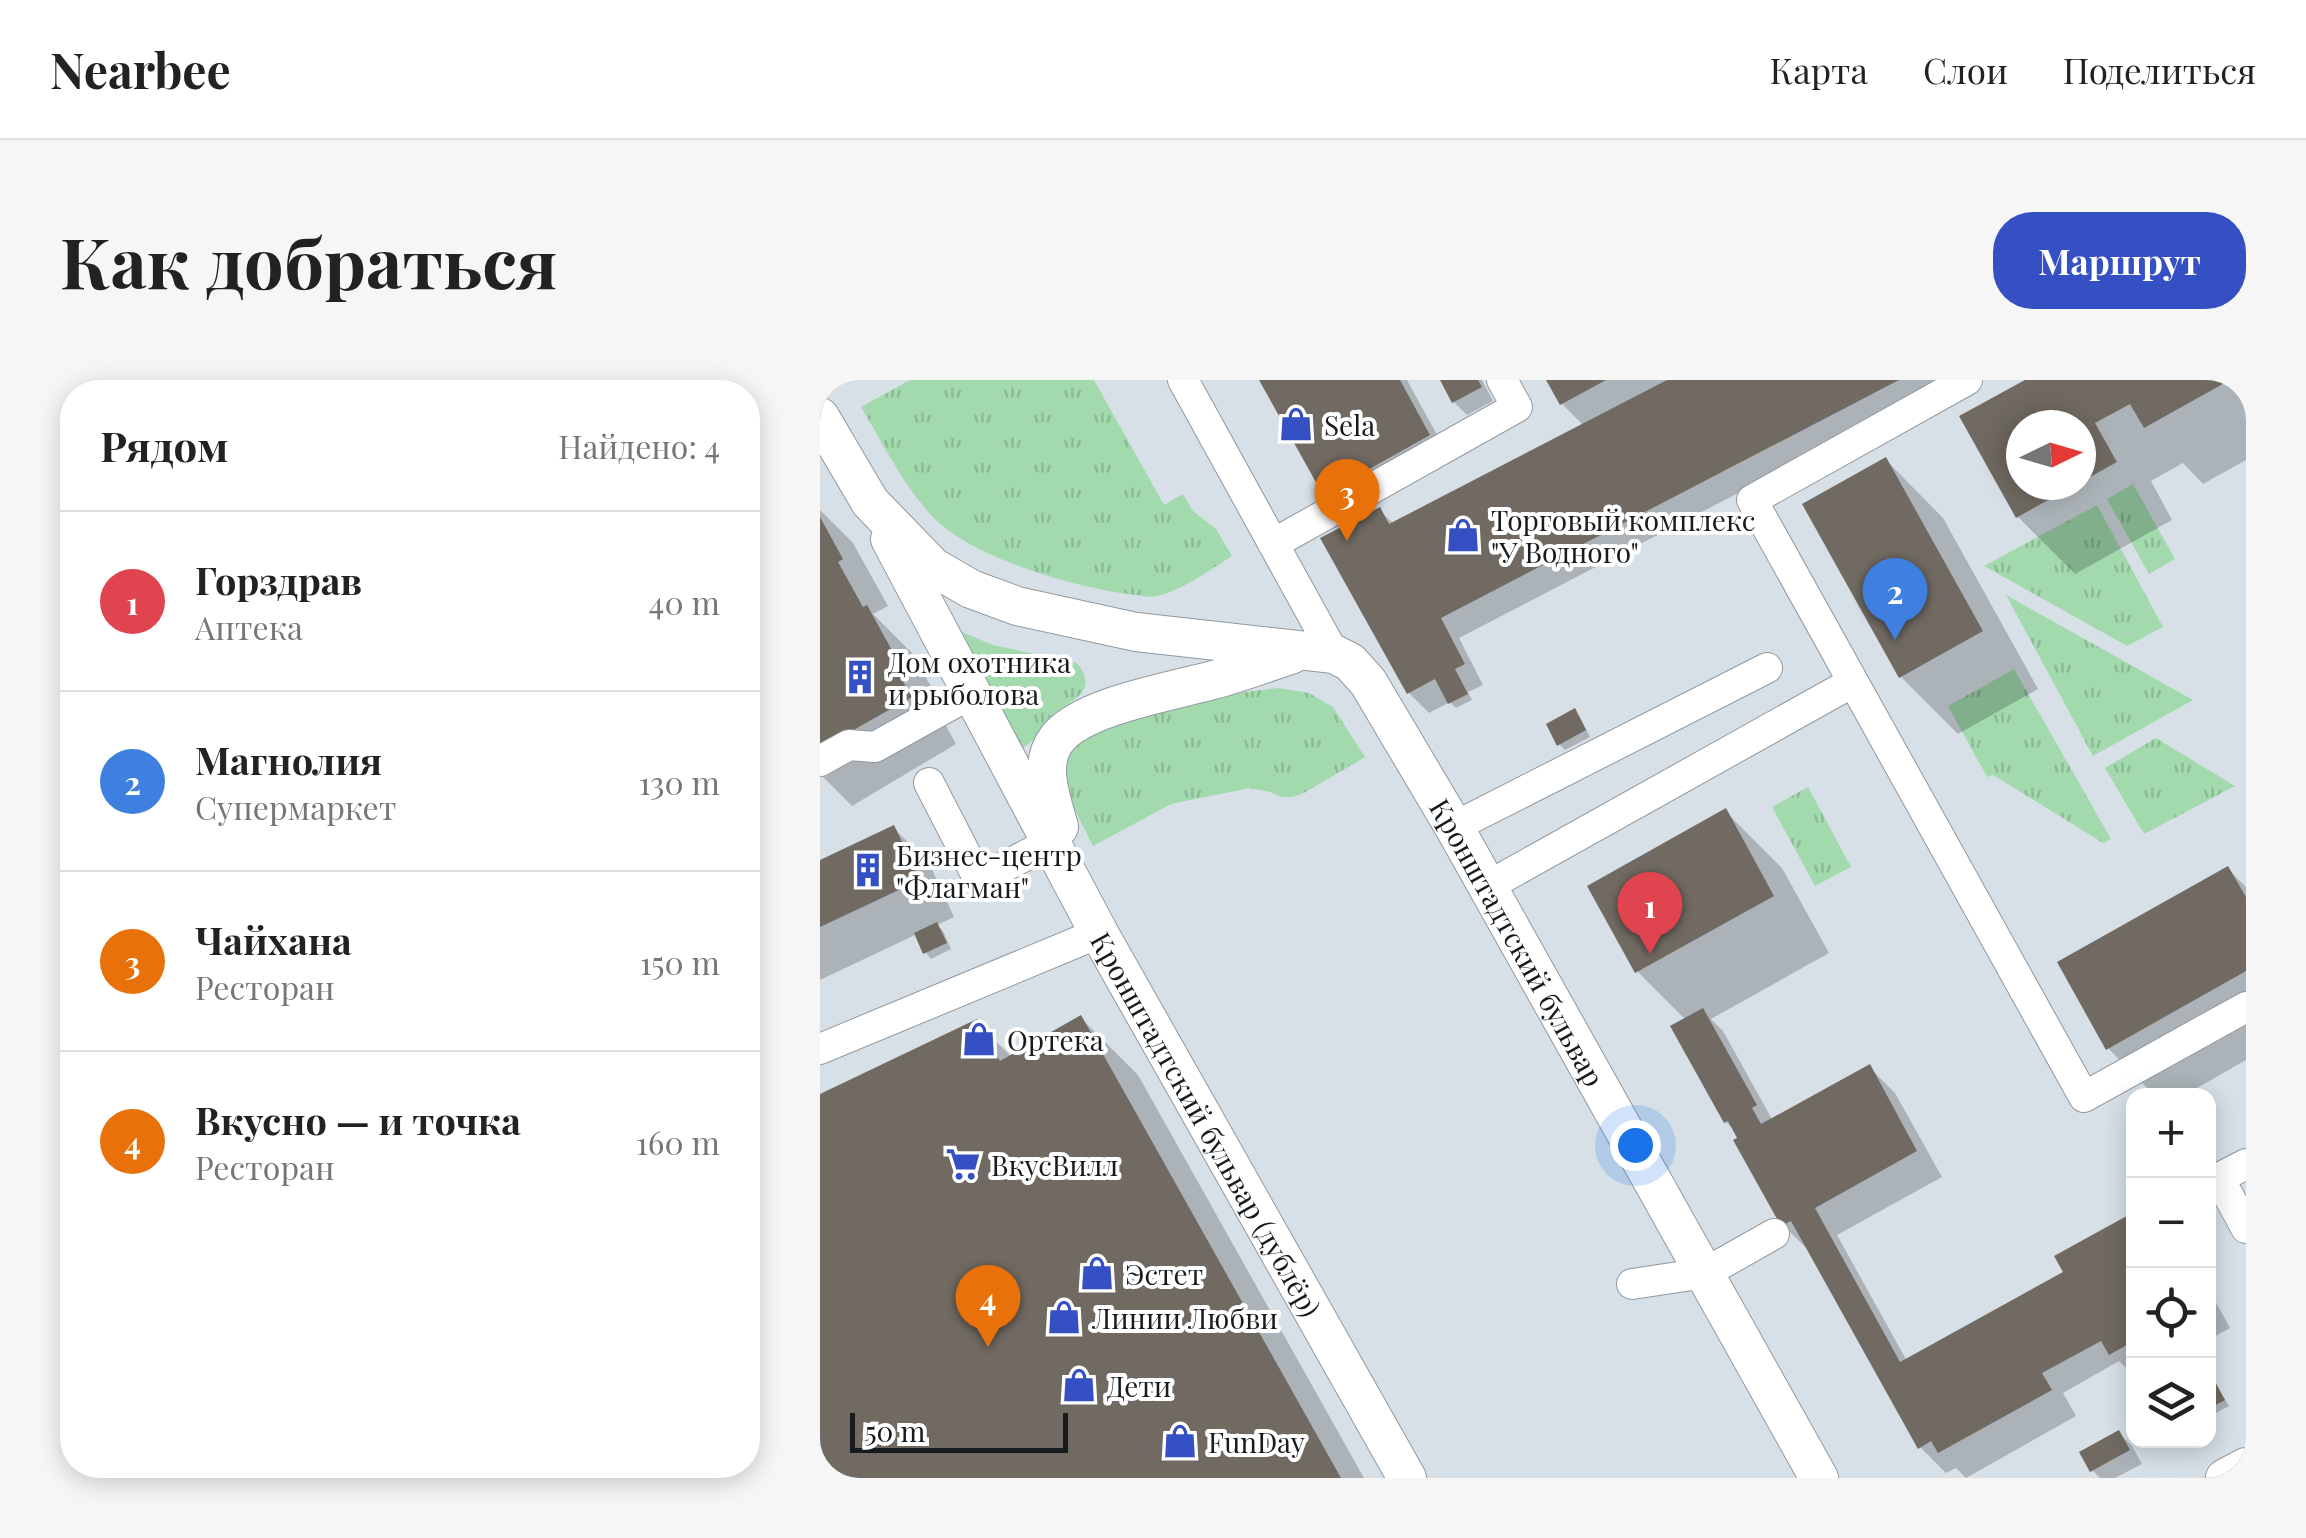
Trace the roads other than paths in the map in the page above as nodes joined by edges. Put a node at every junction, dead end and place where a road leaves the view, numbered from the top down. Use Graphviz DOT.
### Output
graph roads {
  1 [pos="1183,380"];
  2 [pos="1502,380"];
  3 [pos="1966,380"];
  4 [pos="820,417"];
  5 [pos="870,502"];
  6 [pos="1273,544"];
  7 [pos="1320,652"];
  8 [pos="1767,668"];
  9 [pos="1853,682"];
  10 [pos="972,694"];
  11 [pos="820,762"];
  12 [pos="929,782"];
  13 [pos="1454,827"];
  14 [pos="1051,842"];
  15 [pos="1070,878"];
  16 [pos="1488,886"];
  17 [pos="1099,934"];
  18 [pos="2246,1007"];
  19 [pos="820,1049"];
  20 [pos="2246,1164"];
  21 [pos="2246,1228"];
  22 [pos="1774,1234"];
  23 [pos="1704,1273"];
  24 [pos="1632,1284"];
  25 [pos="2246,1467"];
  26 [pos="1408,1478"];
  27 [pos="1819,1478"];
  28 [pos="2225,1478"];
  1 -- 6 [label="lane"];
  2 -- 6 [label="lane"];
  3 -- 9 [label="lane"];
  4 -- 5 [label="main road"];
  5 -- 7 [label="main road"];
  5 -- 10 [label="main road, Кронштадтский бульвар (дублёр)"];
  6 -- 7 [label="lane"];
  7 -- 13 [label="main road, Кронштадтский бульвар"];
  7 -- 15 [label="main road"];
  8 -- 13 [label="lane"];
  9 -- 16 [label="lane"];
  9 -- 18 [label="lane"];
  10 -- 11 [label="lane"];
  10 -- 14 [label="main road, Кронштадтский бульвар (дублёр)"];
  12 -- 14 [label="lane"];
  13 -- 16 [label="main road, Кронштадтский бульвар"];
  14 -- 15 [label="main road, Кронштадтский бульвар (дублёр)"];
  15 -- 17 [label="main road, Кронштадтский бульвар (дублёр)"];
  16 -- 23 [label="main road, Кронштадтский бульвар"];
  17 -- 19 [label="lane"];
  17 -- 26 [label="main road, Кронштадтский бульвар (дублёр)"];
  20 -- 21 [label="lane"];
  22 -- 23 [label="lane"];
  23 -- 24 [label="lane"];
  23 -- 27 [label="main road, Кронштадтский бульвар"];
  25 -- 28 [label="main road"];
}
